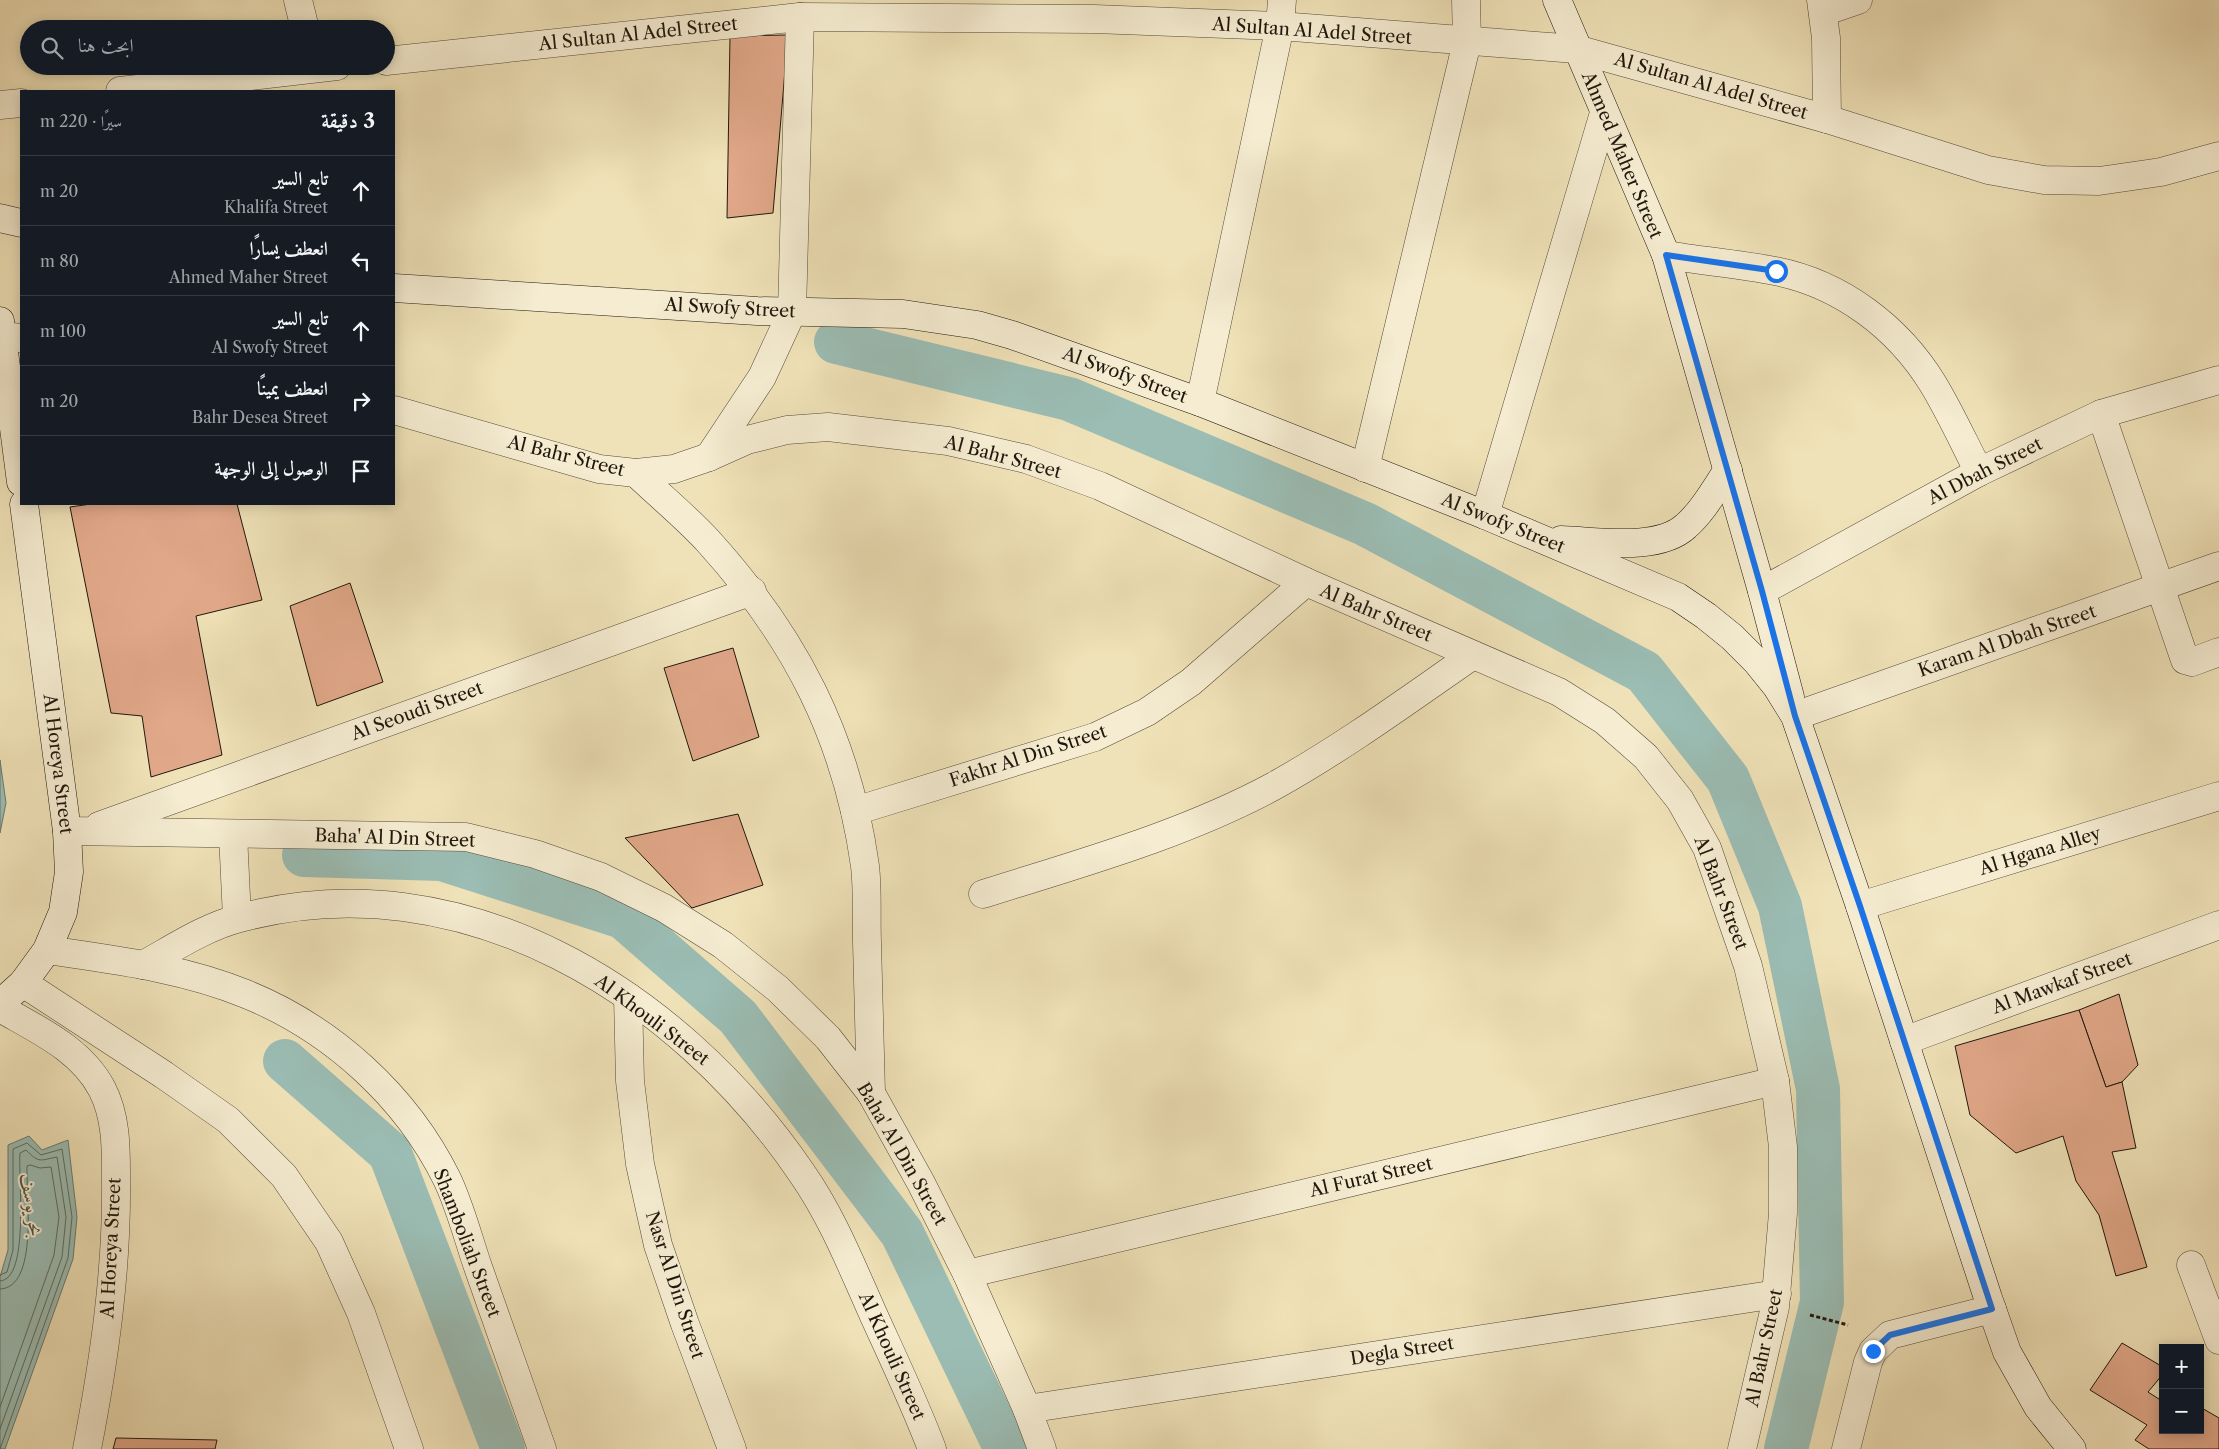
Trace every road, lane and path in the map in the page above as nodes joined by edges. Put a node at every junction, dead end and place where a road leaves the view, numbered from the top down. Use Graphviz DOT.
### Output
graph roads {
  1 [pos="298,0"];
  2 [pos="1466,0"];
  3 [pos="1557,0"];
  4 [pos="1858,0"];
  5 [pos="1822,6"];
  6 [pos="923,9"];
  7 [pos="1281,13"];
  8 [pos="800,16"];
  9 [pos="302,20"];
  10 [pos="1467,42"];
  11 [pos="1576,49"];
  12 [pos="395,60"];
  13 [pos="254,75"];
  14 [pos="128,90"];
  15 [pos="20,103"];
  16 [pos="0,105"];
  17 [pos="1604,114"];
  18 [pos="1827,119"];
  19 [pos="2219,156"];
  20 [pos="0,218"];
  21 [pos="20,223"];
  22 [pos="1666,255"];
  23 [pos="395,288"];
  24 [pos="792,312"];
  25 [pos="8,332"];
  26 [pos="2219,380"];
  27 [pos="1200,402"];
  28 [pos="395,410"];
  29 [pos="2101,414"];
  30 [pos="709,457"];
  31 [pos="1365,468"];
  32 [pos="20,470"];
  33 [pos="1728,470"];
  34 [pos="1979,472"];
  35 [pos="636,473"];
  36 [pos="24,505"];
  37 [pos="1485,515"];
  38 [pos="1545,539"];
  39 [pos="2219,566"];
  40 [pos="1306,582"];
  41 [pos="2160,587"];
  42 [pos="752,591"];
  43 [pos="1762,591"];
  44 [pos="2219,652"];
  45 [pos="1474,655"];
  46 [pos="1795,716"];
  47 [pos="2219,796"];
  48 [pos="855,811"];
  49 [pos="75,831"];
  50 [pos="233,834"];
  51 [pos="983,894"];
  52 [pos="1860,906"];
  53 [pos="237,918"];
  54 [pos="2219,925"];
  55 [pos="47,950"];
  56 [pos="143,965"];
  57 [pos="23,983"];
  58 [pos="628,998"];
  59 [pos="0,1004"];
  60 [pos="0,1008"];
  61 [pos="1904,1041"];
  62 [pos="1775,1081"];
  63 [pos="871,1093"];
  64 [pos="2191,1265"];
  65 [pos="967,1274"];
  66 [pos="1776,1294"];
  67 [pos="1992,1309"];
  68 [pos="1806,1314"];
  69 [pos="1854,1326"];
  70 [pos="2219,1340"];
  71 [pos="1027,1409"];
  72 [pos="87,1449"];
  73 [pos="409,1449"];
  74 [pos="542,1449"];
  75 [pos="732,1449"];
  76 [pos="932,1449"];
  77 [pos="1042,1449"];
  78 [pos="1742,1449"];
  79 [pos="1846,1449"];
  80 [pos="2072,1449"];
  1 -- 9 [label="street"];
  2 -- 10 [label="street"];
  3 -- 11 [label="street, Ahmed Maher Street"];
  4 -- 5 [label="street"];
  5 -- 18 [label="street"];
  6 -- 7 [label="street, Al Sultan Al Adel Street"];
  6 -- 8 [label="street, Al Sultan Al Adel Street"];
  7 -- 10 [label="street, Al Sultan Al Adel Street"];
  7 -- 27 [label="street"];
  8 -- 12 [label="street, Al Sultan Al Adel Street"];
  8 -- 24 [label="street"];
  10 -- 11 [label="street, Al Sultan Al Adel Street"];
  10 -- 31 [label="street"];
  11 -- 17 [label="street, Ahmed Maher Street"];
  11 -- 18 [label="street, Al Sultan Al Adel Street"];
  13 -- 14 [label="street"];
  15 -- 16 [label="street"];
  17 -- 22 [label="street, Ahmed Maher Street"];
  17 -- 37 [label="street"];
  18 -- 19 [label="street, Al Sultan Al Adel Street"];
  20 -- 21 [label="street"];
  22 -- 33 [label="street, Ahmed Maher Street"];
  22 -- 34 [label="street"];
  23 -- 24 [label="street, Al Swofy Street"];
  24 -- 27 [label="street, Al Swofy Street"];
  24 -- 30 [label="street"];
  25 -- 32 [label="street"];
  26 -- 29 [label="street, Al Dbah Street"];
  27 -- 31 [label="street, Al Swofy Street"];
  28 -- 35 [label="street, Al Bahr Street"];
  29 -- 34 [label="street, Al Dbah Street"];
  29 -- 41 [label="street"];
  30 -- 35 [label="street, Al Bahr Street"];
  30 -- 40 [label="street, Al Bahr Street"];
  31 -- 37 [label="street, Al Swofy Street"];
  33 -- 38 [label="street"];
  33 -- 43 [label="street, Ahmed Maher Street"];
  34 -- 43 [label="street, Al Dbah Street"];
  35 -- 42 [label="street"];
  36 -- 49 [label="street, Al Horeya Street"];
  37 -- 38 [label="street, Al Swofy Street"];
  38 -- 46 [label="street, Al Swofy Street"];
  39 -- 41 [label="street, Karam Al Dbah Street"];
  40 -- 45 [label="street, Al Bahr Street"];
  40 -- 48 [label="street, Fakhr Al Din Street"];
  41 -- 44 [label="street"];
  41 -- 46 [label="street, Karam Al Dbah Street"];
  42 -- 48 [label="street"];
  42 -- 49 [label="street, Al Seoudi Street"];
  43 -- 46 [label="street, Ahmed Maher Street"];
  45 -- 51 [label="street"];
  45 -- 62 [label="street, Al Bahr Street"];
  46 -- 52 [label="street, Al Swofy Street"];
  47 -- 52 [label="street, Al Hgana Alley"];
  48 -- 63 [label="street"];
  49 -- 50 [label="street, Baha' Al Din Street"];
  49 -- 55 [label="street, Al Horeya Street"];
  50 -- 53 [label="street"];
  50 -- 63 [label="street, Baha' Al Din Street"];
  52 -- 61 [label="street, Al Swofy Street"];
  53 -- 56 [label="street, Al Khouli Street"];
  53 -- 58 [label="street, Al Khouli Street"];
  54 -- 61 [label="street, Al Mawkaf Street"];
  55 -- 56 [label="street, Shamboliah Street"];
  55 -- 57 [label="street, Al Horeya Street"];
  56 -- 74 [label="street, Shamboliah Street"];
  57 -- 59 [label="street, Al Horeya Street"];
  57 -- 73 [label="street"];
  58 -- 75 [label="street, Nasr Al Din Street"];
  58 -- 76 [label="street, Al Khouli Street"];
  60 -- 72 [label="street, Al Horeya Street"];
  61 -- 67 [label="street, Al Swofy Street"];
  62 -- 65 [label="street, Al Furat Street"];
  62 -- 66 [label="street, Al Bahr Street"];
  63 -- 65 [label="street, Baha' Al Din Street"];
  64 -- 70 [label="street"];
  65 -- 71 [label="street, Baha' Al Din Street"];
  66 -- 71 [label="street, Degla Street"];
  66 -- 78 [label="street, Al Bahr Street"];
  67 -- 79 [label="street"];
  67 -- 80 [label="street, Al Swofy Street"];
  68 -- 69 [label="path"];
  71 -- 77 [label="street, Baha' Al Din Street"];
}
